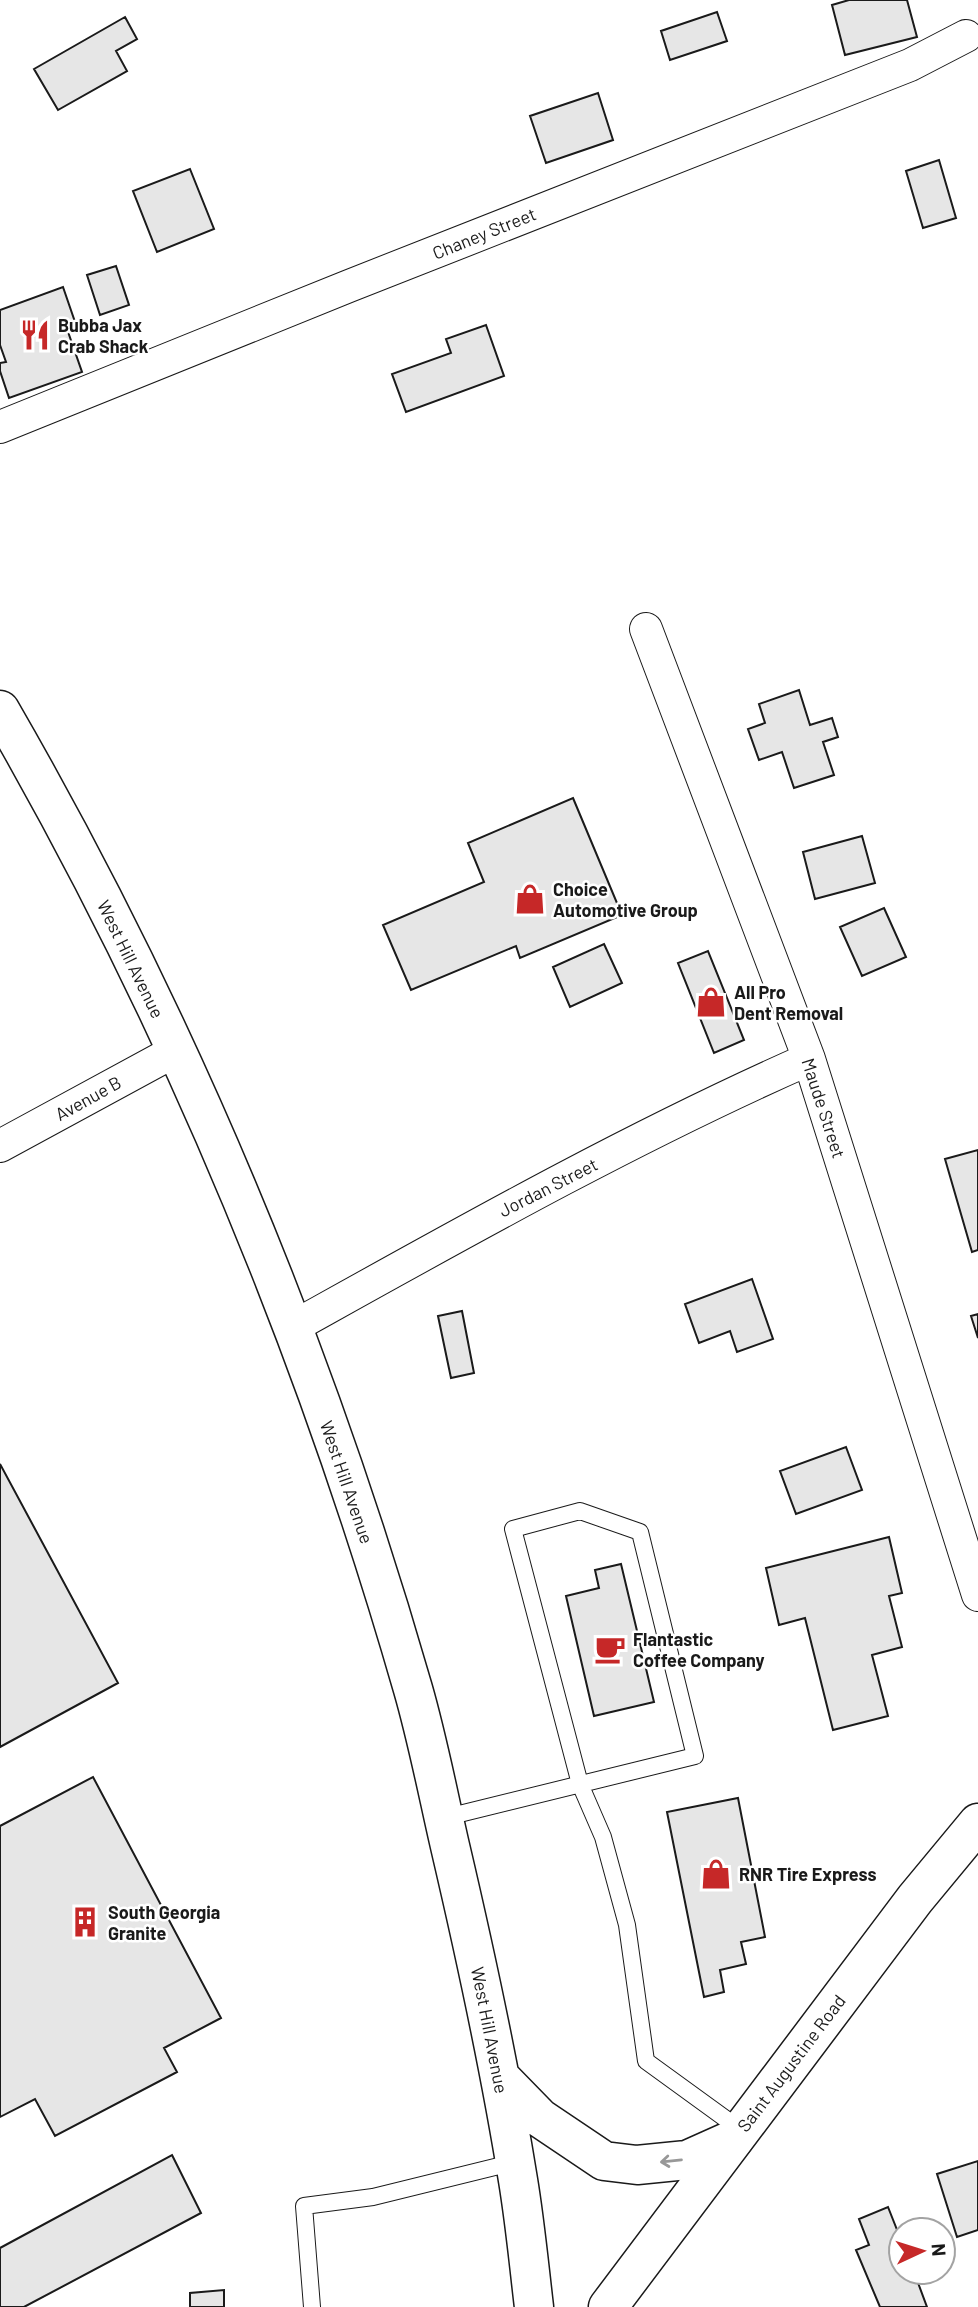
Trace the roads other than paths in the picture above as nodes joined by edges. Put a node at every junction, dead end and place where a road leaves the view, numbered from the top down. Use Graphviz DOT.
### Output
graph roads {
  1 [pos="966,36"];
  2 [pos="0,427"];
  3 [pos="646,629"];
  4 [pos="0,710"];
  5 [pos="175,1051"];
  6 [pos="809,1059"];
  7 [pos="0,1146"];
  8 [pos="293,1327"];
  9 [pos="978,1595"];
  10 [pos="580,1784"];
  11 [pos="443,1818"];
  12 [pos="978,1823"];
  13 [pos="500,2077"];
  14 [pos="738,2134"];
  15 [pos="515,2162"];
  16 [pos="312,2307"];
  17 [pos="534,2307"];
  18 [pos="608,2307"];
  1 -- 2 [label="street, Chaney Street"];
  3 -- 6 [label="street, Maude Street"];
  4 -- 5 [label="main road, West Hill Avenue"];
  5 -- 7 [label="street, Avenue B"];
  5 -- 8 [label="main road, West Hill Avenue"];
  6 -- 8 [label="street, Jordan Street"];
  6 -- 9 [label="street, Maude Street"];
  8 -- 11 [label="main road, West Hill Avenue"];
  10 -- 10 [label="lane"];
  10 -- 11 [label="lane"];
  10 -- 14 [label="lane"];
  11 -- 13 [label="main road, West Hill Avenue"];
  12 -- 14 [label="main road, Saint Augustine Road"];
  14 -- 13 [label="main road, one-way"];
  13 -- 15 [label="main road, West Hill Avenue"];
  14 -- 18 [label="main road, Saint Augustine Road"];
  15 -- 16 [label="lane"];
  15 -- 17 [label="main road, West Hill Avenue"];
}
